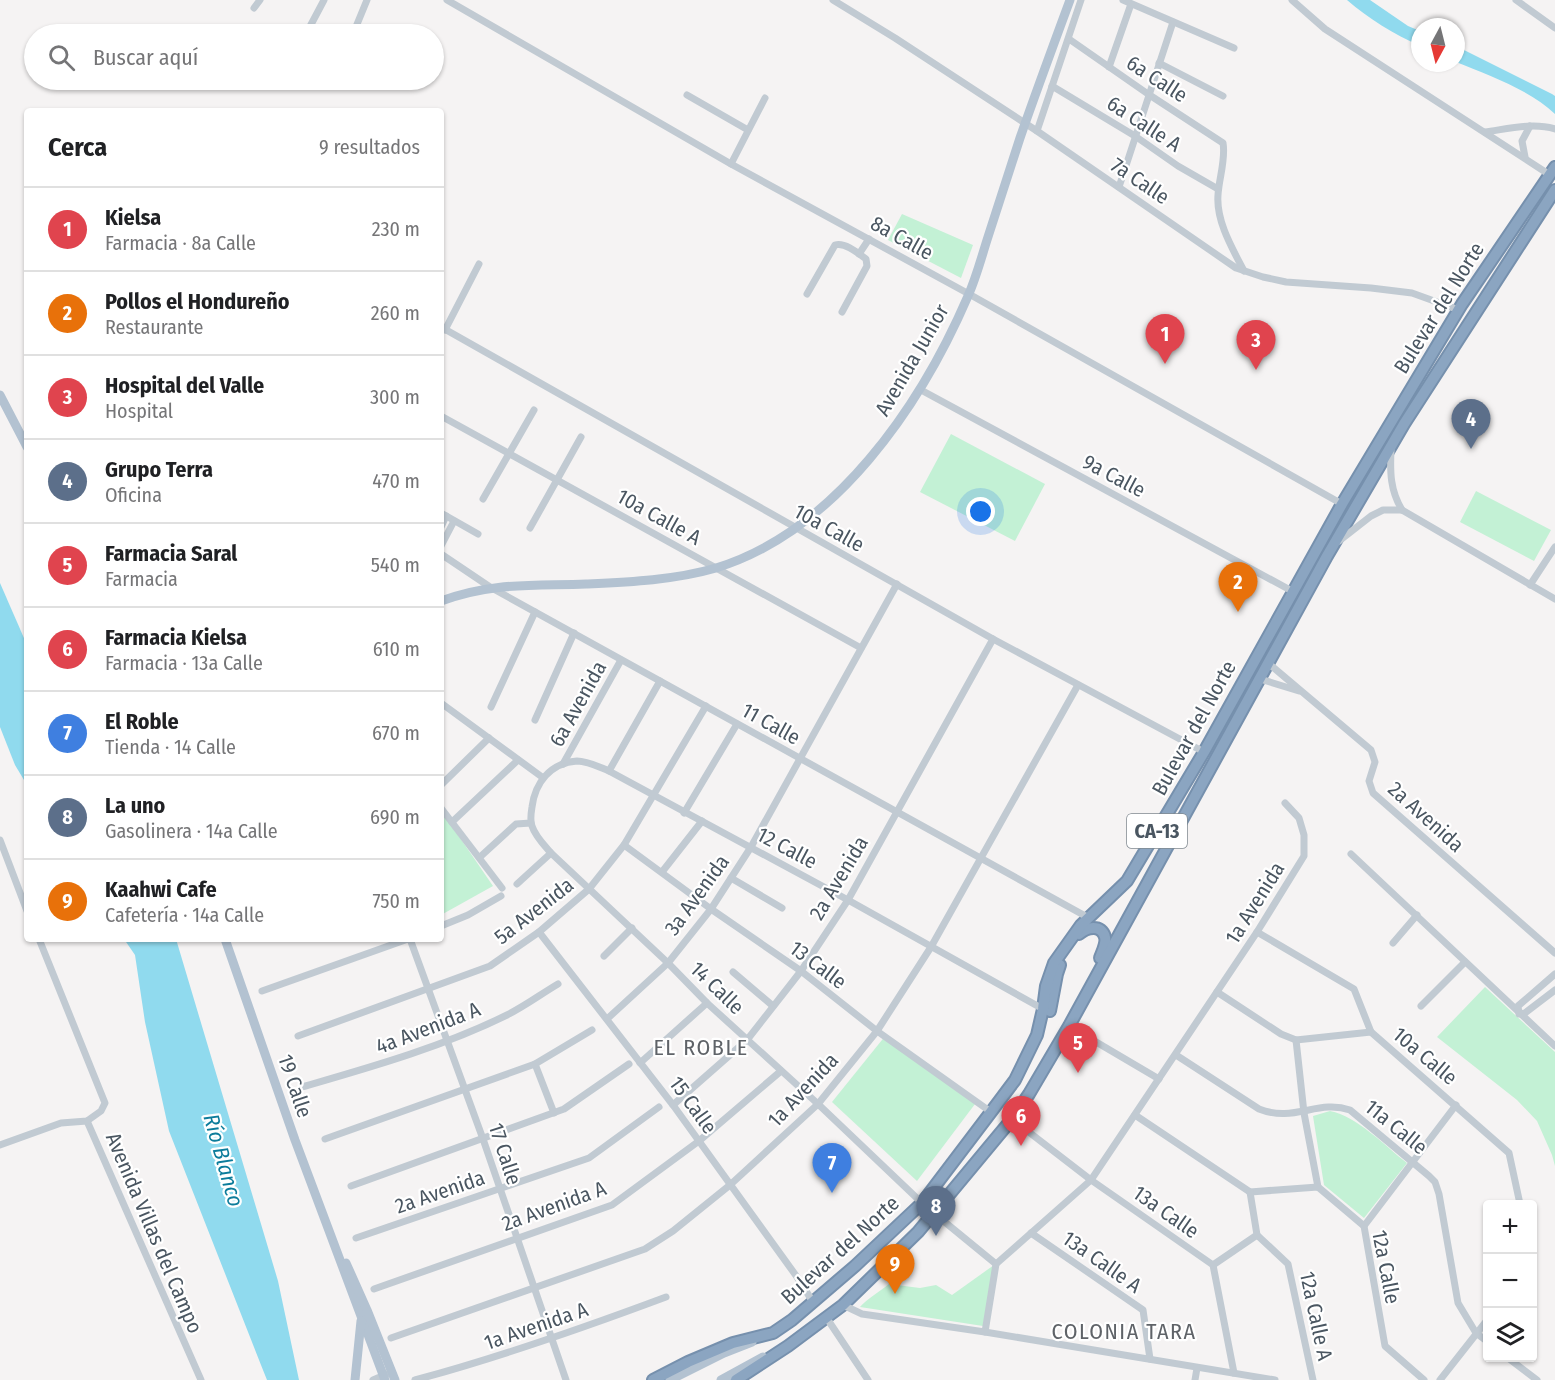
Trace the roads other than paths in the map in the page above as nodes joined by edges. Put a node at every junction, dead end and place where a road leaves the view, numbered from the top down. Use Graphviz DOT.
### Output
graph roads {
  1 [pos="260,0"];
  2 [pos="367,0"];
  3 [pos="447,0"];
  4 [pos="1070,0"];
  5 [pos="1081,0"];
  6 [pos="1123,0"];
  7 [pos="1292,0"];
  8 [pos="1516,0"];
  9 [pos="322,1"];
  10 [pos="836,1"];
  11 [pos="1131,4"];
  12 [pos="254,8"];
  13 [pos="1173,22"];
  14 [pos="311,24"];
  15 [pos="357,24"];
  16 [pos="1555,28"];
  17 [pos="1069,39"];
  18 [pos="1234,48"];
  19 [pos="1159,63"];
  20 [pos="1109,67"];
  21 [pos="1052,86"];
  22 [pos="1148,94"];
  23 [pos="687,95"];
  24 [pos="1223,96"];
  25 [pos="765,98"];
  26 [pos="1025,124"];
  27 [pos="1530,126"];
  28 [pos="1555,129"];
  29 [pos="748,130"];
  30 [pos="1036,131"];
  31 [pos="1485,132"];
  32 [pos="1134,136"];
  33 [pos="1525,157"];
  34 [pos="731,164"];
  35 [pos="1552,171"];
  36 [pos="1119,186"];
  37 [pos="1218,189"];
  38 [pos="1555,190"];
  39 [pos="869,239"];
  40 [pos="859,254"];
  41 [pos="479,264"];
  42 [pos="1244,271"];
  43 [pos="807,294"];
  44 [pos="969,294"];
  45 [pos="1459,310"];
  46 [pos="842,312"];
  47 [pos="444,326"];
  48 [pos="444,329"];
  49 [pos="921,390"];
  50 [pos="0,395"];
  51 [pos="534,410"];
  52 [pos="444,418"];
  53 [pos="581,437"];
  54 [pos="24,441"];
  55 [pos="1392,444"];
  56 [pos="509,453"];
  57 [pos="557,480"];
  58 [pos="483,499"];
  59 [pos="1342,504"];
  60 [pos="1402,510"];
  61 [pos="444,515"];
  62 [pos="454,521"];
  63 [pos="530,528"];
  64 [pos="796,528"];
  65 [pos="478,534"];
  66 [pos="444,540"];
  67 [pos="1333,546"];
  68 [pos="1555,547"];
  69 [pos="444,556"];
  70 [pos="716,568"];
  71 [pos="897,584"];
  72 [pos="1530,585"];
  73 [pos="490,587"];
  74 [pos="1292,591"];
  75 [pos="1555,599"];
  76 [pos="444,600"];
  77 [pos="536,612"];
  78 [pos="574,633"];
  79 [pos="993,639"];
  80 [pos="861,648"];
  81 [pos="621,660"];
  82 [pos="1268,663"];
  83 [pos="1260,679"];
  84 [pos="660,681"];
  85 [pos="1078,685"];
  86 [pos="1304,693"];
  87 [pos="444,705"];
  88 [pos="706,706"];
  89 [pos="491,707"];
  90 [pos="535,720"];
  91 [pos="737,724"];
  92 [pos="489,738"];
  93 [pos="1204,753"];
  94 [pos="800,758"];
  95 [pos="519,760"];
  96 [pos="564,764"];
  97 [pos="609,771"];
  98 [pos="542,777"];
  99 [pos="444,782"];
  100 [pos="654,794"];
  101 [pos="1285,803"];
  102 [pos="444,812"];
  103 [pos="896,812"];
  104 [pos="684,813"];
  105 [pos="702,821"];
  106 [pos="452,822"];
  107 [pos="531,823"];
  108 [pos="0,840"];
  109 [pos="624,845"];
  110 [pos="751,847"];
  111 [pos="551,854"];
  112 [pos="1351,854"];
  113 [pos="480,857"];
  114 [pos="980,858"];
  115 [pos="662,872"];
  116 [pos="731,878"];
  117 [pos="518,884"];
  118 [pos="589,889"];
  119 [pos="848,900"];
  120 [pos="24,903"];
  121 [pos="782,908"];
  122 [pos="711,909"];
  123 [pos="1417,915"];
  124 [pos="1089,918"];
  125 [pos="444,925"];
  126 [pos="632,928"];
  127 [pos="539,932"];
  128 [pos="1257,932"];
  129 [pos="40,942"];
  130 [pos="226,942"];
  131 [pos="401,942"];
  132 [pos="410,942"];
  133 [pos="1393,943"];
  134 [pos="931,947"];
  135 [pos="1555,953"];
  136 [pos="604,956"];
  137 [pos="1466,962"];
  138 [pos="668,963"];
  139 [pos="801,971"];
  140 [pos="733,972"];
  141 [pos="1555,974"];
  142 [pos="558,984"];
  143 [pos="429,989"];
  144 [pos="1555,990"];
  145 [pos="262,991"];
  146 [pos="1217,992"];
  147 [pos="707,1003"];
  148 [pos="773,1006"];
  149 [pos="1421,1006"];
  150 [pos="1044,1009"];
  151 [pos="1519,1014"];
  152 [pos="607,1019"];
  153 [pos="1068,1026"];
  154 [pos="592,1030"];
  155 [pos="877,1031"];
  156 [pos="1371,1032"];
  157 [pos="298,1036"];
  158 [pos="447,1040"];
  159 [pos="747,1040"];
  160 [pos="1296,1040"];
  161 [pos="1555,1047"];
  162 [pos="1176,1055"];
  163 [pos="640,1063"];
  164 [pos="535,1064"];
  165 [pos="629,1064"];
  166 [pos="781,1071"];
  167 [pos="1159,1079"];
  168 [pos="1015,1080"];
  169 [pos="302,1087"];
  170 [pos="465,1089"];
  171 [pos="818,1104"];
  172 [pos="673,1105"];
  173 [pos="1456,1105"];
  174 [pos="659,1107"];
  175 [pos="991,1112"];
  176 [pos="554,1113"];
  177 [pos="1304,1113"];
  178 [pos="1135,1115"];
  179 [pos="1011,1119"];
  180 [pos="87,1121"];
  181 [pos="325,1139"];
  182 [pos="483,1139"];
  183 [pos="699,1141"];
  184 [pos="0,1145"];
  185 [pos="1414,1162"];
  186 [pos="1091,1180"];
  187 [pos="730,1185"];
  188 [pos="351,1186"];
  189 [pos="1318,1187"];
  190 [pos="499,1189"];
  191 [pos="1250,1192"];
  192 [pos="1519,1200"];
  193 [pos="922,1203"];
  194 [pos="935,1215"];
  195 [pos="1364,1226"];
  196 [pos="1032,1233"];
  197 [pos="914,1236"];
  198 [pos="1257,1236"];
  199 [pos="356,1238"];
  200 [pos="516,1238"];
  201 [pos="333,1244"];
  202 [pos="996,1264"];
  203 [pos="1213,1265"];
  204 [pos="535,1287"];
  205 [pos="374,1289"];
  206 [pos="666,1297"];
  207 [pos="813,1302"];
  208 [pos="843,1305"];
  209 [pos="826,1317"];
  210 [pos="361,1318"];
  211 [pos="1483,1325"];
  212 [pos="985,1332"];
  213 [pos="773,1333"];
  214 [pos="1476,1333"];
  215 [pos="392,1338"];
  216 [pos="1483,1338"];
  217 [pos="551,1340"];
  218 [pos="788,1346"];
  219 [pos="1150,1359"];
  220 [pos="1513,1362"];
  221 [pos="1197,1368"];
  222 [pos="1234,1373"];
  223 [pos="389,1377"];
  224 [pos="201,1380"];
  225 [pos="356,1380"];
  226 [pos="373,1380"];
  227 [pos="415,1380"];
  228 [pos="566,1380"];
  229 [pos="653,1380"];
  230 [pos="669,1380"];
  231 [pos="721,1380"];
  232 [pos="737,1380"];
  233 [pos="868,1380"];
  234 [pos="1195,1380"];
  235 [pos="1275,1380"];
  236 [pos="1313,1380"];
  237 [pos="1424,1380"];
  238 [pos="1440,1380"];
  239 [pos="1537,1380"];
  1 -- 12 [label="street"];
  2 -- 15 [label="street"];
  3 -- 34 [label="street, 8a Calle"];
  4 -- 26 [label="main road, Avenida Junior"];
  5 -- 17 [label="street"];
  6 -- 11 [label="street"];
  7 -- 31 [label="street"];
  8 -- 16 [label="street"];
  9 -- 14 [label="street"];
  10 -- 26 [label="street, 7a Calle"];
  11 -- 13 [label="street"];
  11 -- 20 [label="street"];
  13 -- 18 [label="street"];
  13 -- 19 [label="street"];
  17 -- 20 [label="street, 6a Calle"];
  17 -- 21 [label="street"];
  19 -- 22 [label="street"];
  19 -- 24 [label="street"];
  20 -- 22 [label="street, 6a Calle"];
  21 -- 30 [label="street"];
  21 -- 32 [label="street, 6a Calle A"];
  22 -- 32 [label="street"];
  22 -- 37 [label="street, 6a Calle"];
  23 -- 29 [label="street"];
  25 -- 29 [label="street"];
  26 -- 30 [label="street, 7a Calle"];
  26 -- 44 [label="main road, Avenida Junior"];
  27 -- 28 [label="street"];
  27 -- 31 [label="street"];
  27 -- 33 [label="street"];
  29 -- 34 [label="street"];
  30 -- 36 [label="street, 7a Calle"];
  31 -- 33 [label="street"];
  32 -- 36 [label="street"];
  32 -- 37 [label="street, 6a Calle A"];
  33 -- 35 [label="street"];
  34 -- 39 [label="street, 8a Calle"];
  35 -- 45 [label="highway, Bulevar del Norte / CA-13"];
  36 -- 42 [label="street, 7a Calle"];
  37 -- 42 [label="street"];
  38 -- 55 [label="highway, Bulevar del Norte / CA-13"];
  39 -- 40 [label="street"];
  39 -- 44 [label="street, 8a Calle"];
  40 -- 43 [label="street"];
  40 -- 46 [label="street"];
  41 -- 47 [label="street"];
  42 -- 45 [label="street, 7a Calle"];
  44 -- 49 [label="main road, Avenida Junior"];
  44 -- 59 [label="street, 8a Calle"];
  45 -- 59 [label="highway, Bulevar del Norte / CA-13"];
  48 -- 64 [label="street, 10a Calle"];
  49 -- 64 [label="main road, Avenida Junior"];
  49 -- 74 [label="street, 9a Calle"];
  50 -- 54 [label="main road"];
  51 -- 56 [label="street"];
  52 -- 56 [label="street, 10a Calle A"];
  53 -- 57 [label="street"];
  55 -- 60 [label="street"];
  55 -- 67 [label="highway, Bulevar del Norte / CA-13"];
  56 -- 57 [label="street, 10a Calle A"];
  56 -- 58 [label="street"];
  57 -- 63 [label="street"];
  57 -- 70 [label="street, 10a Calle A"];
  59 -- 74 [label="highway, Bulevar del Norte / CA-13"];
  60 -- 67 [label="street"];
  60 -- 72 [label="street"];
  61 -- 62 [label="street"];
  62 -- 65 [label="street"];
  62 -- 66 [label="street"];
  64 -- 70 [label="main road, Avenida Junior"];
  64 -- 71 [label="street, 10a Calle"];
  67 -- 82 [label="highway, Bulevar del Norte / CA-13"];
  68 -- 72 [label="street"];
  69 -- 73 [label="street, 11 Calle"];
  70 -- 73 [label="main road, Avenida Junior"];
  70 -- 80 [label="street, 10a Calle A"];
  71 -- 79 [label="street, 10a Calle"];
  71 -- 80 [label="street, 3a Avenida"];
  72 -- 75 [label="street"];
  73 -- 76 [label="main road, Avenida Junior"];
  73 -- 77 [label="street, 11 Calle"];
  74 -- 93 [label="highway, Bulevar del Norte / CA-13"];
  77 -- 78 [label="street, 11 Calle"];
  77 -- 89 [label="street"];
  78 -- 81 [label="street, 11 Calle"];
  78 -- 90 [label="street"];
  79 -- 85 [label="street, 10a Calle"];
  79 -- 103 [label="street, 2a Avenida"];
  80 -- 94 [label="street, 3a Avenida"];
  81 -- 84 [label="street, 11 Calle"];
  81 -- 96 [label="street, 6a Avenida"];
  82 -- 83 [label="highway, Bulevar del Norte / CA-13"];
  82 -- 86 [label="street, 2a Avenida"];
  83 -- 86 [label="street, 2a Avenida"];
  83 -- 153 [label="highway, Bulevar del Norte / CA-13"];
  84 -- 88 [label="street, 11 Calle"];
  84 -- 97 [label="street"];
  85 -- 93 [label="street, 10a Calle"];
  85 -- 114 [label="street, 1a Avenida"];
  86 -- 135 [label="street, 2a Avenida"];
  87 -- 92 [label="street"];
  88 -- 91 [label="street, 11 Calle"];
  88 -- 100 [label="street, 5a Avenida"];
  91 -- 94 [label="street, 11 Calle"];
  91 -- 104 [label="street"];
  92 -- 95 [label="street"];
  92 -- 99 [label="street"];
  93 -- 124 [label="highway, Bulevar del Norte / CA-13"];
  94 -- 103 [label="street, 11 Calle"];
  94 -- 110 [label="street, 3a Avenida"];
  95 -- 98 [label="street"];
  95 -- 106 [label="street"];
  96 -- 97 [label="street, 12 Calle"];
  96 -- 98 [label="street"];
  97 -- 100 [label="street, 12 Calle"];
  98 -- 107 [label="street"];
  100 -- 104 [label="street, 12 Calle"];
  100 -- 109 [label="street, 5a Avenida"];
  101 -- 128 [label="street, 1a Avenida"];
  102 -- 106 [label="street"];
  103 -- 114 [label="street, 11 Calle"];
  103 -- 119 [label="street, 2a Avenida"];
  104 -- 105 [label="street, 12 Calle"];
  105 -- 110 [label="street, 12 Calle"];
  105 -- 115 [label="street"];
  106 -- 113 [label="street"];
  107 -- 111 [label="street, 14 Calle"];
  107 -- 113 [label="street"];
  108 -- 120 [label="street"];
  109 -- 115 [label="street, 13 Calle"];
  109 -- 118 [label="street, 5a Avenida"];
  110 -- 116 [label="street, 3a Avenida"];
  110 -- 119 [label="street, 12 Calle"];
  111 -- 117 [label="street"];
  111 -- 118 [label="street, 14 Calle"];
  112 -- 123 [label="street"];
  113 -- 125 [label="street"];
  114 -- 124 [label="street, 11 Calle"];
  114 -- 134 [label="street, 1a Avenida"];
  115 -- 122 [label="street, 13 Calle"];
  116 -- 121 [label="street"];
  116 -- 122 [label="street, 3a Avenida"];
  118 -- 126 [label="street, 14 Calle"];
  118 -- 127 [label="street, 5a Avenida"];
  119 -- 134 [label="street, 12 Calle"];
  119 -- 139 [label="street, 2a Avenida"];
  122 -- 138 [label="street, 3a Avenida"];
  122 -- 139 [label="street, 13 Calle"];
  123 -- 133 [label="street"];
  123 -- 137 [label="street"];
  124 -- 150 [label="highway, Bulevar del Norte / CA-13"];
  126 -- 136 [label="street"];
  126 -- 138 [label="street, 14 Calle"];
  127 -- 143 [label="street, 5a Avenida"];
  127 -- 152 [label="street, 15 Calle"];
  128 -- 146 [label="street, 1a Avenida"];
  128 -- 156 [label="street, 10a Calle"];
  129 -- 180 [label="street, Avenida Villas del Campo"];
  130 -- 201 [label="main road, 19 Calle"];
  131 -- 145 [label="street"];
  132 -- 143 [label="street, 17 Calle"];
  134 -- 150 [label="street, 12 Calle"];
  134 -- 155 [label="street, 1a Avenida"];
  137 -- 149 [label="street"];
  137 -- 151 [label="street"];
  138 -- 147 [label="street, 14 Calle"];
  138 -- 152 [label="street, 3a Avenida"];
  139 -- 148 [label="street, 2a Avenida"];
  139 -- 155 [label="street, 13 Calle"];
  140 -- 148 [label="street"];
  141 -- 151 [label="street"];
  142 -- 158 [label="street, 4a Avenida A"];
  143 -- 157 [label="street, 5a Avenida"];
  143 -- 158 [label="street, 17 Calle"];
  144 -- 151 [label="street"];
  146 -- 160 [label="street"];
  146 -- 162 [label="street, 1a Avenida"];
  147 -- 159 [label="street, 14 Calle"];
  147 -- 163 [label="street"];
  148 -- 159 [label="street, 2a Avenida"];
  150 -- 168 [label="highway, Bulevar del Norte / CA-13"];
  151 -- 161 [label="street"];
  152 -- 163 [label="street, 15 Calle"];
  153 -- 167 [label="street"];
  153 -- 179 [label="highway, Bulevar del Norte / CA-13"];
  154 -- 164 [label="street"];
  155 -- 171 [label="street, 1a Avenida"];
  155 -- 175 [label="street, 13 Calle"];
  156 -- 160 [label="street"];
  156 -- 173 [label="street, 10a Calle"];
  158 -- 169 [label="street, 4a Avenida A"];
  158 -- 170 [label="street, 17 Calle"];
  159 -- 166 [label="street, 14 Calle"];
  159 -- 172 [label="street, 2a Avenida"];
  160 -- 177 [label="street"];
  162 -- 167 [label="street, 1a Avenida"];
  162 -- 177 [label="street, 11a Calle"];
  163 -- 172 [label="street, 15 Calle"];
  164 -- 170 [label="street"];
  164 -- 176 [label="street"];
  165 -- 176 [label="street"];
  166 -- 171 [label="street, 14 Calle"];
  166 -- 183 [label="street, 2a Avenida A"];
  167 -- 178 [label="street, 1a Avenida"];
  168 -- 175 [label="highway, Bulevar del Norte / CA-13"];
  168 -- 197 [label="highway"];
  170 -- 181 [label="street"];
  170 -- 182 [label="street, 17 Calle"];
  171 -- 187 [label="street, 1a Avenida"];
  171 -- 193 [label="street, 14 Calle"];
  172 -- 183 [label="street, 15 Calle"];
  173 -- 185 [label="street"];
  173 -- 192 [label="street, 10a Calle"];
  174 -- 190 [label="street, 2a Avenida"];
  175 -- 193 [label="highway, Bulevar del Norte / CA-13"];
  176 -- 182 [label="street"];
  177 -- 185 [label="street, 11a Calle"];
  177 -- 189 [label="street"];
  178 -- 186 [label="street, 1a Avenida"];
  178 -- 191 [label="street"];
  179 -- 186 [label="street, 13a Calle"];
  179 -- 194 [label="highway, Bulevar del Norte / CA-13"];
  180 -- 184 [label="street"];
  180 -- 224 [label="street, Avenida Villas del Campo"];
  182 -- 188 [label="street"];
  182 -- 190 [label="street, 17 Calle"];
  183 -- 187 [label="street, 15 Calle"];
  183 -- 200 [label="street, 2a Avenida A"];
  185 -- 195 [label="street"];
  185 -- 214 [label="street, 11a Calle"];
  186 -- 196 [label="street, 1a Avenida"];
  186 -- 203 [label="street, 13a Calle"];
  187 -- 204 [label="street, 1a Avenida"];
  187 -- 207 [label="street, 15 Calle"];
  189 -- 191 [label="street"];
  189 -- 195 [label="street, 12a Calle"];
  190 -- 199 [label="street, 2a Avenida"];
  190 -- 200 [label="street, 17 Calle"];
  191 -- 198 [label="street"];
  193 -- 207 [label="highway, Bulevar del Norte / CA-13"];
  194 -- 197 [label="highway, Bulevar del Norte / CA-13"];
  194 -- 202 [label="street"];
  195 -- 237 [label="street, 12a Calle"];
  196 -- 202 [label="street, 1a Avenida"];
  196 -- 219 [label="street, 13a Calle A"];
  197 -- 208 [label="highway, Bulevar del Norte / CA-13"];
  198 -- 203 [label="street"];
  198 -- 236 [label="street, 12a Calle A"];
  200 -- 204 [label="street, 17 Calle"];
  200 -- 205 [label="street, 2a Avenida A"];
  201 -- 210 [label="main road, 19 Calle"];
  201 -- 223 [label="main road, 19 Calle"];
  202 -- 212 [label="street"];
  203 -- 222 [label="street, 13a Calle"];
  204 -- 215 [label="street, 1a Avenida"];
  204 -- 217 [label="street, 17 Calle"];
  206 -- 217 [label="street, 1a Avenida A"];
  207 -- 213 [label="highway, Bulevar del Norte / CA-13"];
  208 -- 209 [label="highway, Bulevar del Norte / CA-13"];
  208 -- 212 [label="street"];
  209 -- 218 [label="highway, Bulevar del Norte / CA-13"];
  209 -- 233 [label="street"];
  210 -- 223 [label="main road, 19 Calle"];
  210 -- 225 [label="main road"];
  211 -- 214 [label="street"];
  212 -- 219 [label="street"];
  213 -- 229 [label="highway, Bulevar del Norte / CA-13"];
  213 -- 230 [label="main road"];
  214 -- 216 [label="street, 11a Calle"];
  214 -- 238 [label="street"];
  217 -- 227 [label="street, 1a Avenida A"];
  217 -- 228 [label="street, 17 Calle"];
  218 -- 231 [label="main road"];
  218 -- 232 [label="highway, Bulevar del Norte / CA-13"];
  219 -- 221 [label="street"];
  220 -- 239 [label="street"];
  221 -- 222 [label="street"];
  221 -- 234 [label="street"];
  222 -- 235 [label="street"];
  223 -- 226 [label="street"];
}
